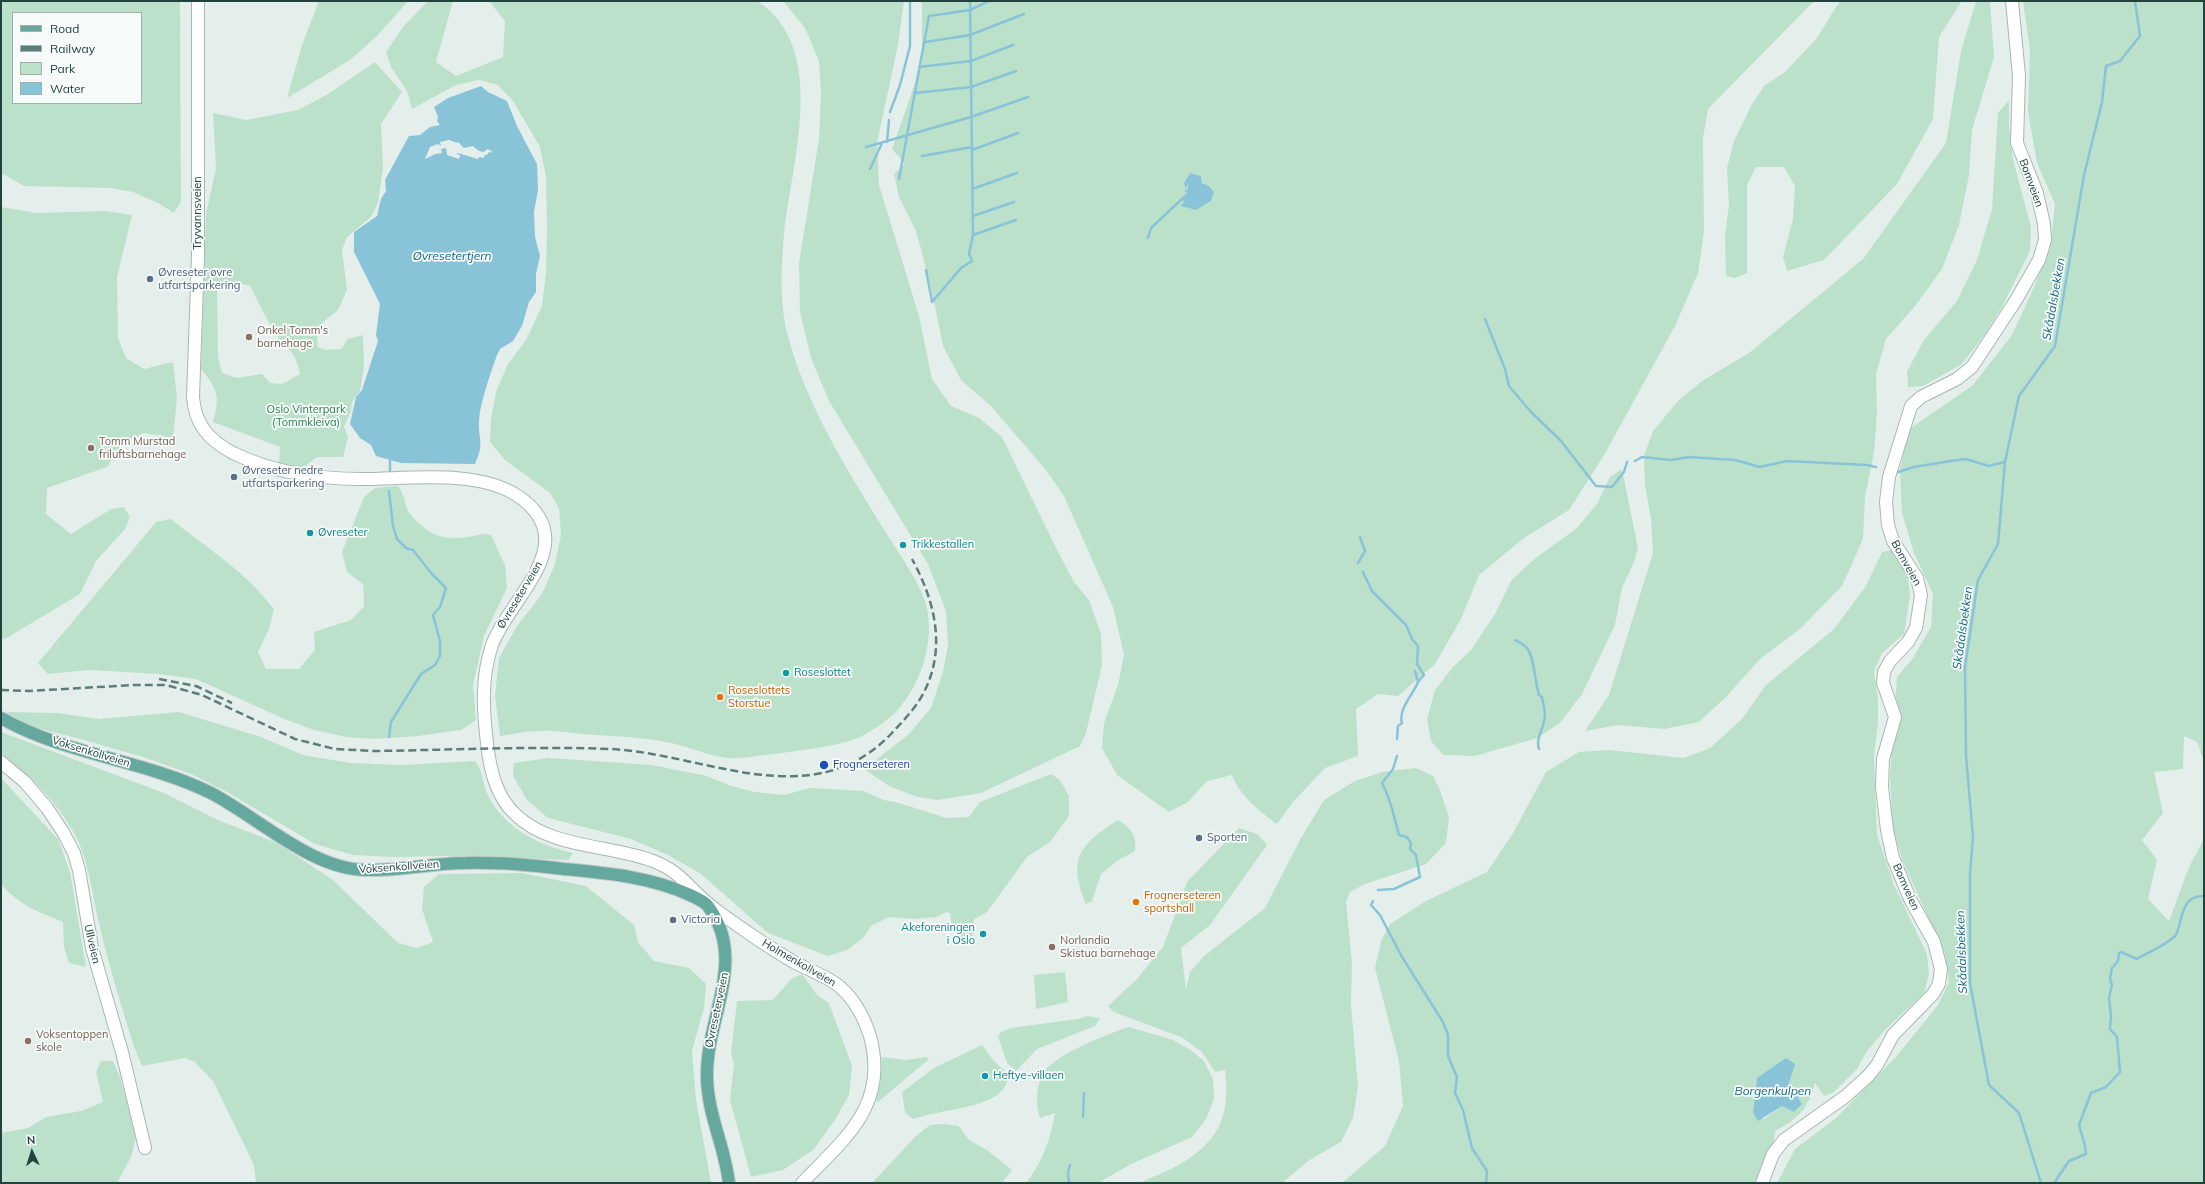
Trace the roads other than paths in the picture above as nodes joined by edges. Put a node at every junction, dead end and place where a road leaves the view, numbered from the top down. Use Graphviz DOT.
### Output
graph roads {
  1 [pos="198,1"];
  2 [pos="2012,1"];
  3 [pos="199,424"];
  4 [pos="1,718"];
  5 [pos="1,762"];
  6 [pos="706,903"];
  7 [pos="145,1148"];
  8 [pos="729,1183"];
  9 [pos="802,1183"];
  10 [pos="1762,1183"];
  1 -- 3 [label="street, Tryvannsveien"];
  2 -- 10 [label="street, Bomveien"];
  3 -- 6 [label="street, Øvreseterveien"];
  4 -- 6 [label="main road, Voksenkollveien"];
  5 -- 7 [label="street, Ullveien"];
  6 -- 8 [label="main road, Øvreseterveien"];
  6 -- 9 [label="street, Holmenkollveien"];
}
